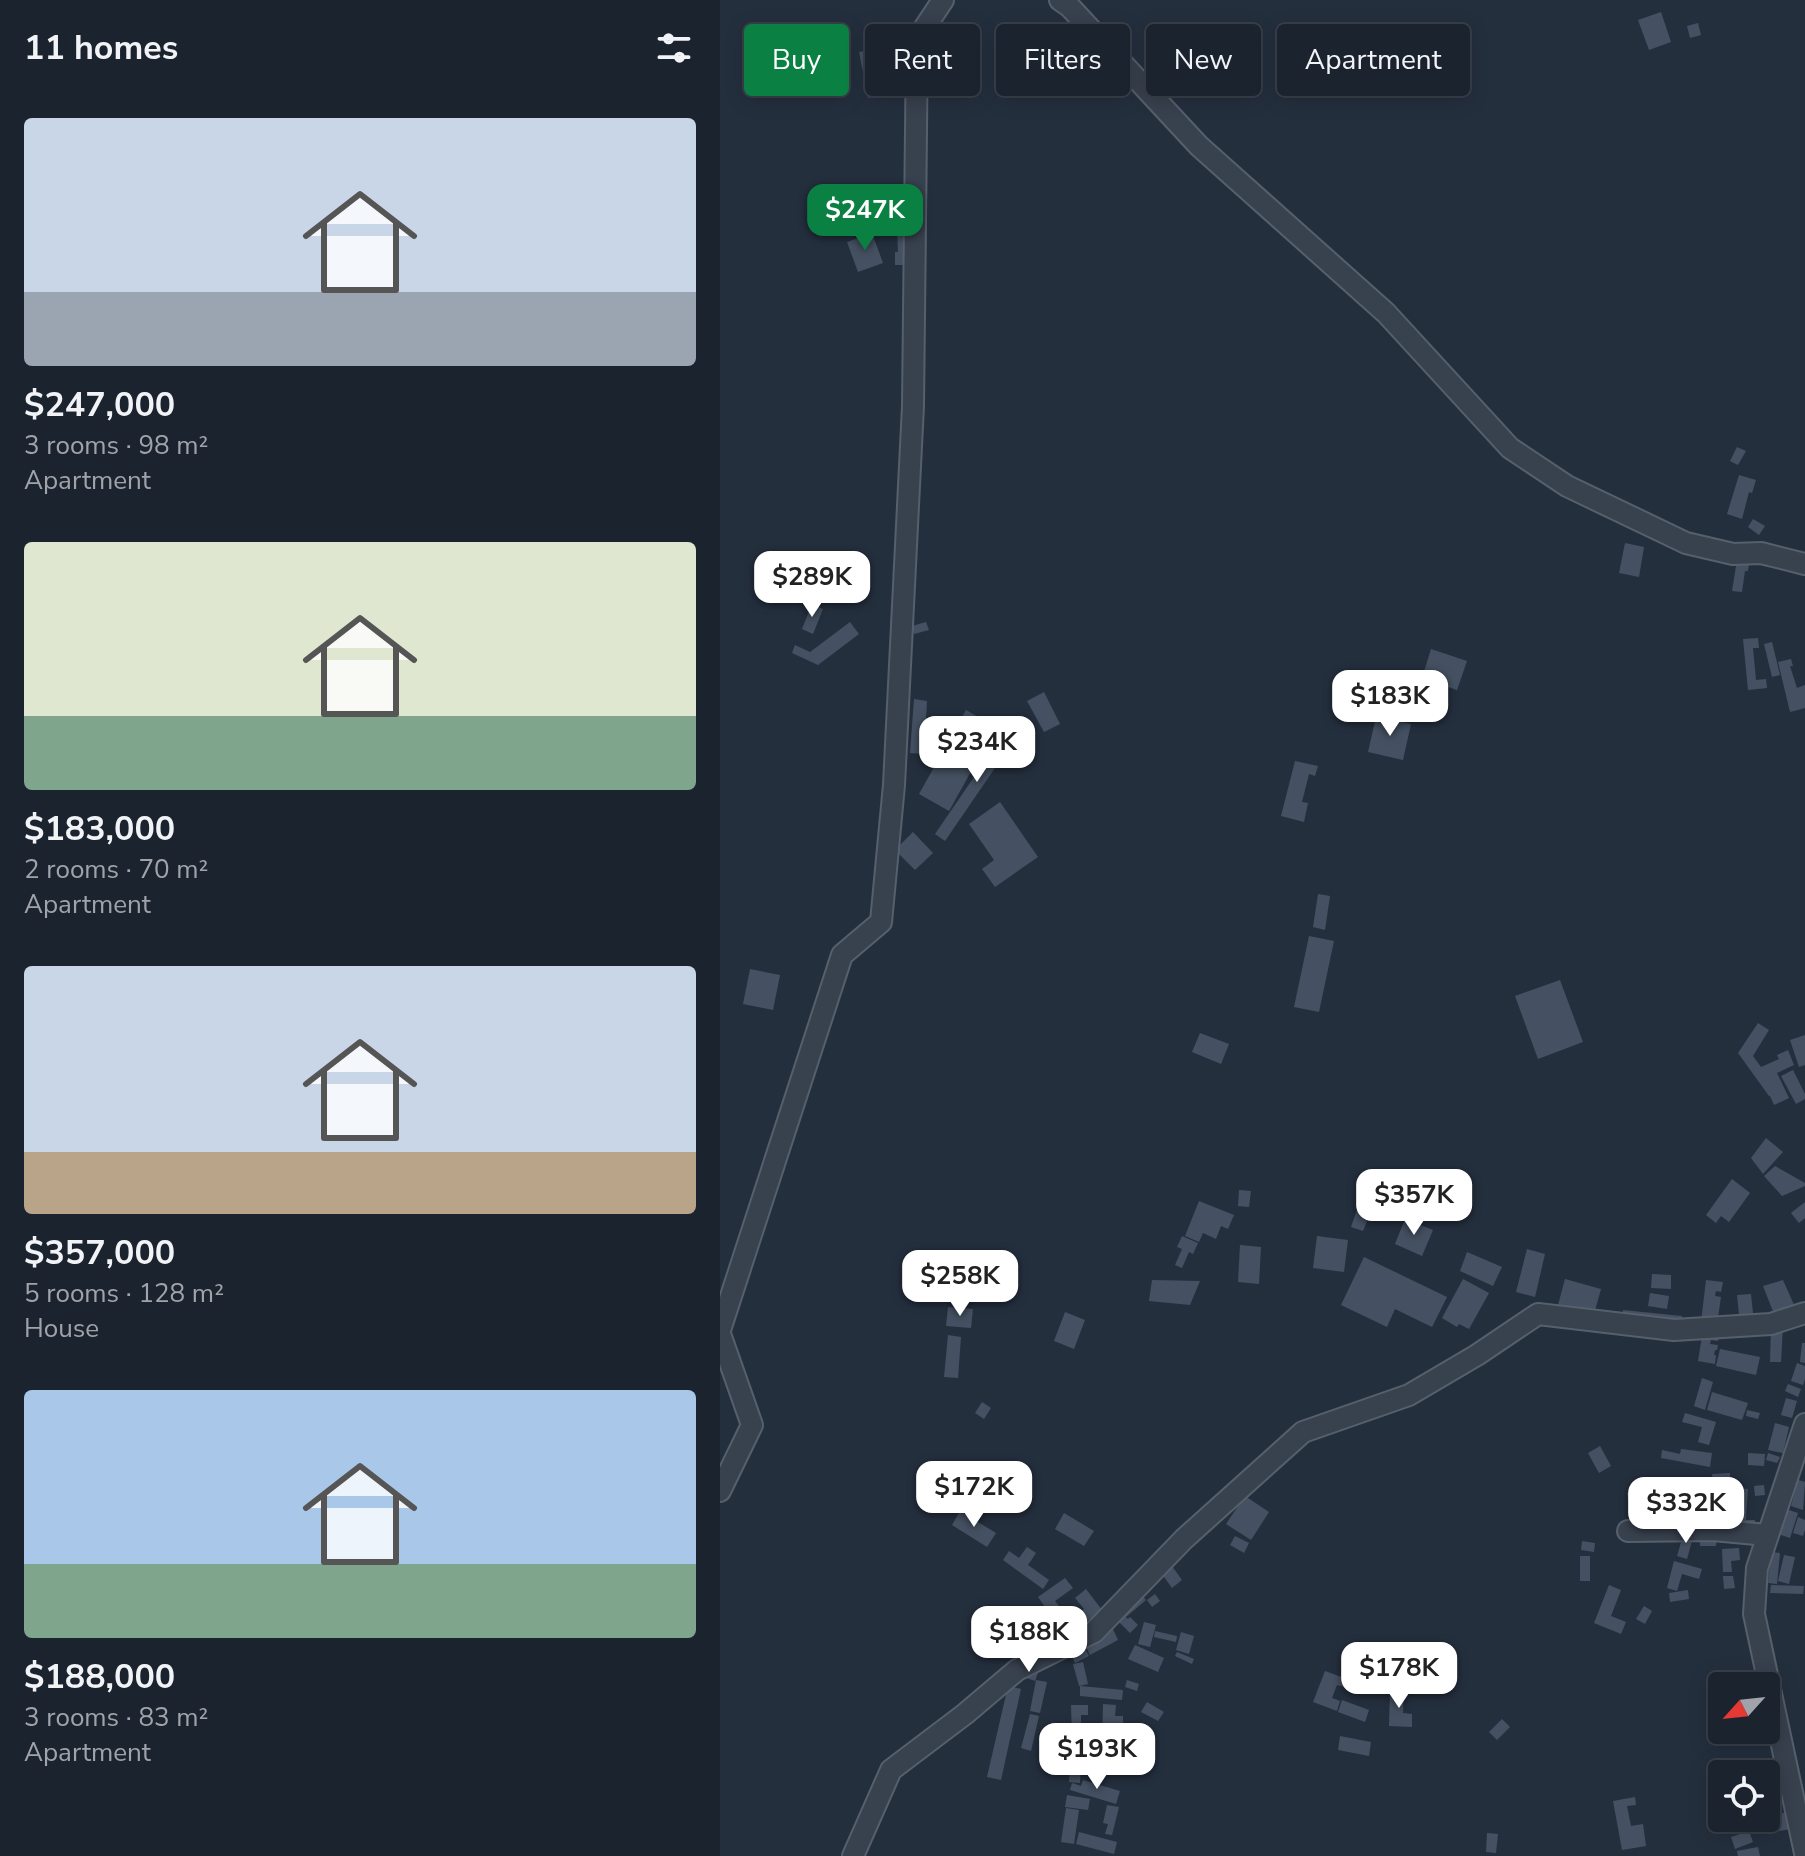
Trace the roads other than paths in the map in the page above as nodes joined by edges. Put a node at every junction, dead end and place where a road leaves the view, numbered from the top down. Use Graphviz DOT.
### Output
graph roads {
  1 [pos="943,0"];
  2 [pos="1060,0"];
  3 [pos="1805,564"];
  4 [pos="1805,1313"];
  5 [pos="720,1332"];
  6 [pos="1805,1424"];
  7 [pos="720,1491"];
  8 [pos="1628,1531"];
  9 [pos="1767,1535"];
  10 [pos="1805,1853"];
  11 [pos="853,1856"];
  1 -- 5 [label="street"];
  2 -- 3 [label="street"];
  4 -- 11 [label="street"];
  5 -- 7 [label="street"];
  6 -- 9 [label="street"];
  8 -- 9 [label="street"];
  9 -- 10 [label="street"];
}
